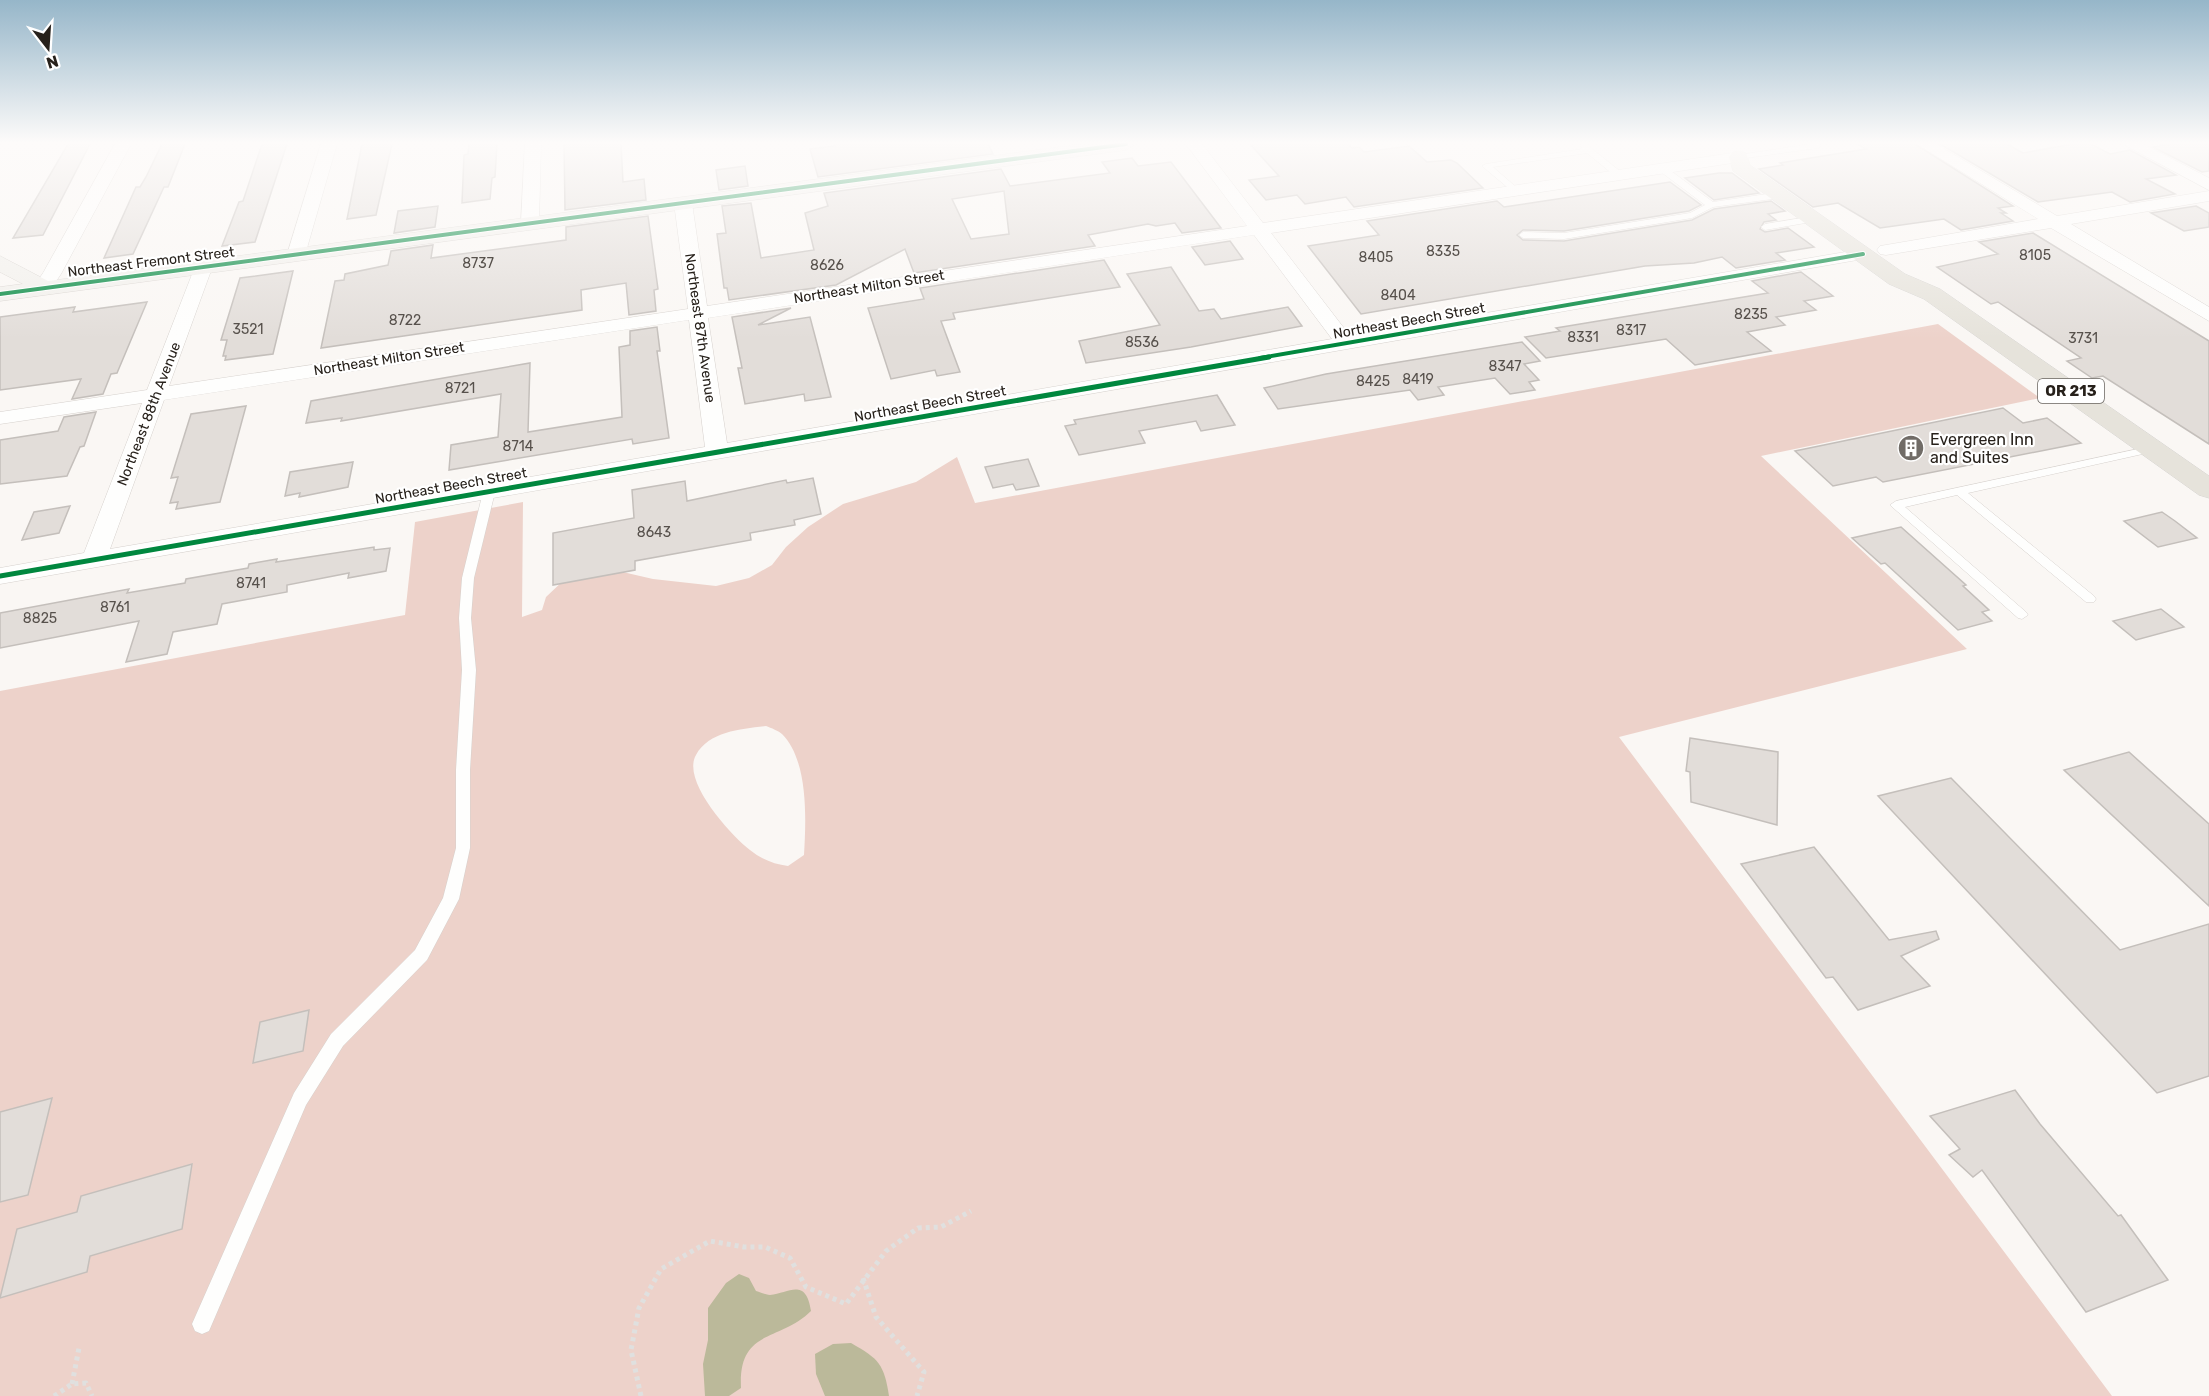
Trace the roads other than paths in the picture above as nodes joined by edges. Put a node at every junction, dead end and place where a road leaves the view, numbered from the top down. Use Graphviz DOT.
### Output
graph roads {
  1 [pos="87,209"];
  2 [pos="310,209"];
  3 [pos="531,209"];
  4 [pos="638,209"];
  5 [pos="684,209"];
  6 [pos="1243,209"];
  7 [pos="1381,209"];
  8 [pos="1703,209"];
  9 [pos="1800,209"];
  10 [pos="1827,209"];
  11 [pos="2033,209"];
  12 [pos="2131,209"];
  13 [pos="1814,219"];
  14 [pos="2054,222"];
  15 [pos="530,224"];
  16 [pos="1765,227"];
  17 [pos="1257,228"];
  18 [pos="1523,235"];
  19 [pos="1886,250"];
  20 [pos="1863,254"];
  21 [pos="296,255"];
  22 [pos="0,263"];
  23 [pos="203,268"];
  24 [pos="41,289"];
  25 [pos="0,294"];
  26 [pos="1932,294"];
  27 [pos="698,312"];
  28 [pos="2209,315"];
  29 [pos="1346,344"];
  30 [pos="156,394"];
  31 [pos="0,418"];
  32 [pos="2152,448"];
  33 [pos="717,453"];
  34 [pos="2209,489"];
  35 [pos="1959,491"];
  36 [pos="489,492"];
  37 [pos="94,560"];
  38 [pos="0,576"];
  39 [pos="2090,599"];
  40 [pos="2022,615"];
  41 [pos="202,1324"];
  1 -- 24 [label="street"];
  2 -- 21 [label="street"];
  3 -- 15 [label="street"];
  4 -- 15 [label="street, Northeast Fremont Street"];
  5 -- 27 [label="street, Northeast 87th Avenue"];
  6 -- 17 [label="street"];
  7 -- 17 [label="street, Northeast Milton Street"];
  8 -- 18 [label="lane"];
  9 -- 13 [label="main road, OR 213"];
  10 -- 19 [label="main road, OR 213"];
  11 -- 14 [label="street"];
  12 -- 14 [label="street"];
  13 -- 16 [label="lane"];
  13 -- 20 [label="main road, OR 213"];
  14 -- 19 [label="street"];
  14 -- 28 [label="street"];
  15 -- 21 [label="street, Northeast Fremont Street"];
  17 -- 27 [label="street, Northeast Milton Street"];
  17 -- 29 [label="street"];
  19 -- 26 [label="main road, OR 213"];
  20 -- 26 [label="main road, OR 213"];
  20 -- 29 [label="street, Northeast Beech Street"];
  21 -- 23 [label="street, Northeast Fremont Street"];
  22 -- 24 [label="street"];
  23 -- 24 [label="street, Northeast Fremont Street"];
  23 -- 30 [label="street, Northeast 88th Avenue"];
  24 -- 25 [label="street, Northeast Fremont Street"];
  26 -- 32 [label="main road, OR 213"];
  27 -- 30 [label="street, Northeast Milton Street"];
  27 -- 33 [label="street, Northeast 87th Avenue"];
  29 -- 33 [label="street, Northeast Beech Street"];
  30 -- 31 [label="street, Northeast Milton Street"];
  30 -- 37 [label="street, Northeast 88th Avenue"];
  32 -- 34 [label="main road, OR 213"];
  32 -- 35 [label="lane"];
  33 -- 36 [label="street, Northeast Beech Street"];
  35 -- 39 [label="lane"];
  35 -- 40 [label="lane"];
  36 -- 37 [label="street, Northeast Beech Street"];
  36 -- 41 [label="lane"];
  37 -- 38 [label="street, Northeast Beech Street"];
}
